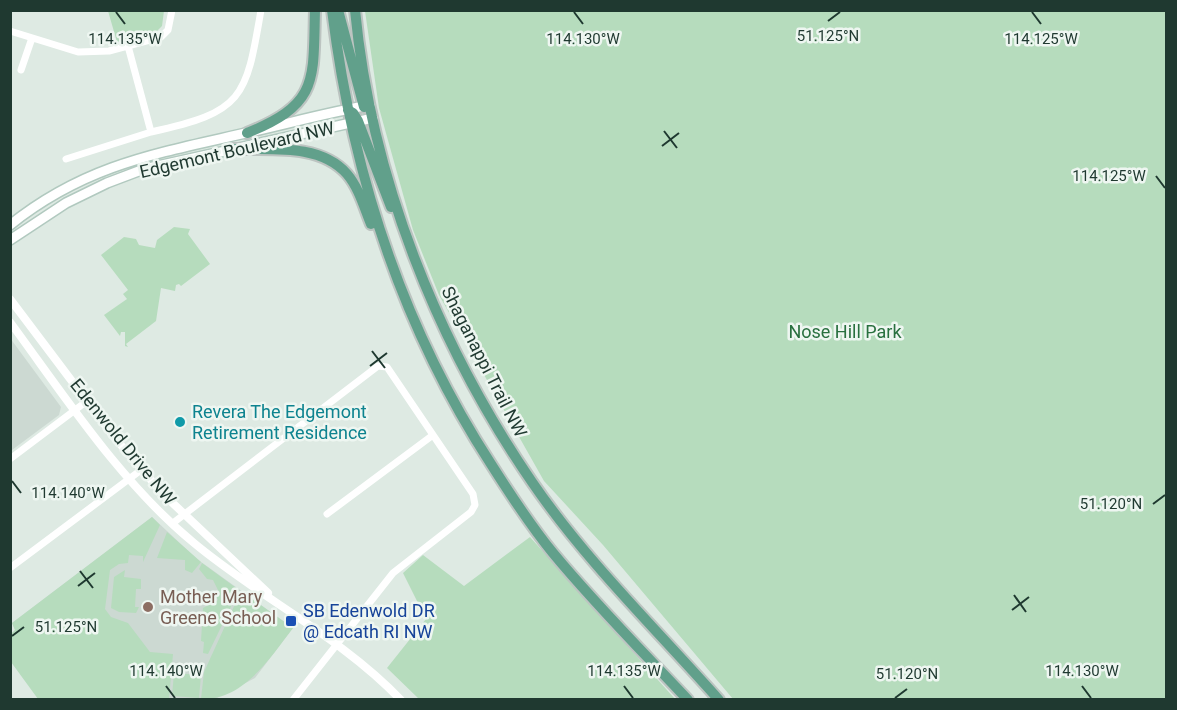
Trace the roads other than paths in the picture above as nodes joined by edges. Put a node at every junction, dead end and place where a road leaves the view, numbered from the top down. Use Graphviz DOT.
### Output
graph roads {
  1 [pos="172,10"];
  2 [pos="261,10"];
  3 [pos="315,10"];
  4 [pos="332,10"];
  5 [pos="338,10"];
  6 [pos="355,10"];
  7 [pos="10,31"];
  8 [pos="32,38"];
  9 [pos="128,46"];
  10 [pos="21,70"];
  11 [pos="367,106"];
  12 [pos="348,110"];
  13 [pos="373,118"];
  14 [pos="354,123"];
  15 [pos="151,132"];
  16 [pos="247,133"];
  17 [pos="232,149"];
  18 [pos="66,159"];
  19 [pos="13,222"];
  20 [pos="403,228"];
  21 [pos="10,240"];
  22 [pos="393,269"];
  23 [pos="10,299"];
  24 [pos="10,322"];
  25 [pos="87,401"];
  26 [pos="76,409"];
  27 [pos="433,435"];
  28 [pos="10,459"];
  29 [pos="141,470"];
  30 [pos="129,478"];
  31 [pos="182,514"];
  32 [pos="327,514"];
  33 [pos="172,523"];
  34 [pos="10,568"];
  35 [pos="273,598"];
  36 [pos="335,644"];
  37 [pos="293,699"];
  38 [pos="401,699"];
  39 [pos="688,699"];
  40 [pos="719,699"];
  1 -- 9 [label="street"];
  2 -- 15 [label="street"];
  3 -- 16 [label="main road"];
  4 -- 12 [label="main road"];
  5 -- 11 [label="main road"];
  6 -- 11 [label="main road, Shaganappi Trail NW"];
  7 -- 8 [label="street"];
  8 -- 9 [label="street"];
  8 -- 10 [label="street"];
  9 -- 15 [label="street"];
  11 -- 12 [label="main road, Edgemont Boulevard NW"];
  11 -- 13 [label="main road, Shaganappi Trail NW"];
  12 -- 14 [label="main road"];
  12 -- 16 [label="main road, Edgemont Boulevard NW"];
  13 -- 14 [label="main road, Edgemont Boulevard NW"];
  13 -- 20 [label="main road, Shaganappi Trail NW"];
  14 -- 17 [label="main road, Edgemont Boulevard NW"];
  14 -- 20 [label="main road"];
  14 -- 22 [label="main road"];
  15 -- 18 [label="street"];
  16 -- 19 [label="main road, Edgemont Boulevard NW"];
  17 -- 21 [label="main road, Edgemont Boulevard NW"];
  17 -- 22 [label="main road"];
  20 -- 40 [label="main road, Shaganappi Trail NW"];
  22 -- 39 [label="main road"];
  23 -- 25 [label="street, Edenwold Drive NW"];
  24 -- 26 [label="street, Edenwold Drive NW"];
  25 -- 26 [label="street"];
  25 -- 29 [label="street, Edenwold Drive NW"];
  26 -- 28 [label="street"];
  26 -- 30 [label="street, Edenwold Drive NW"];
  27 -- 31 [label="street"];
  27 -- 32 [label="street"];
  27 -- 36 [label="street"];
  29 -- 30 [label="street"];
  29 -- 31 [label="street, Edenwold Drive NW"];
  30 -- 33 [label="street, Edenwold Drive NW"];
  30 -- 34 [label="street"];
  31 -- 33 [label="street"];
  31 -- 35 [label="street, Edenwold Drive NW"];
  33 -- 35 [label="street, Edenwold Drive NW"];
  35 -- 36 [label="street, Edenwold Drive NW"];
  36 -- 37 [label="street"];
  36 -- 38 [label="street, Edenwold Drive NW"];
}
